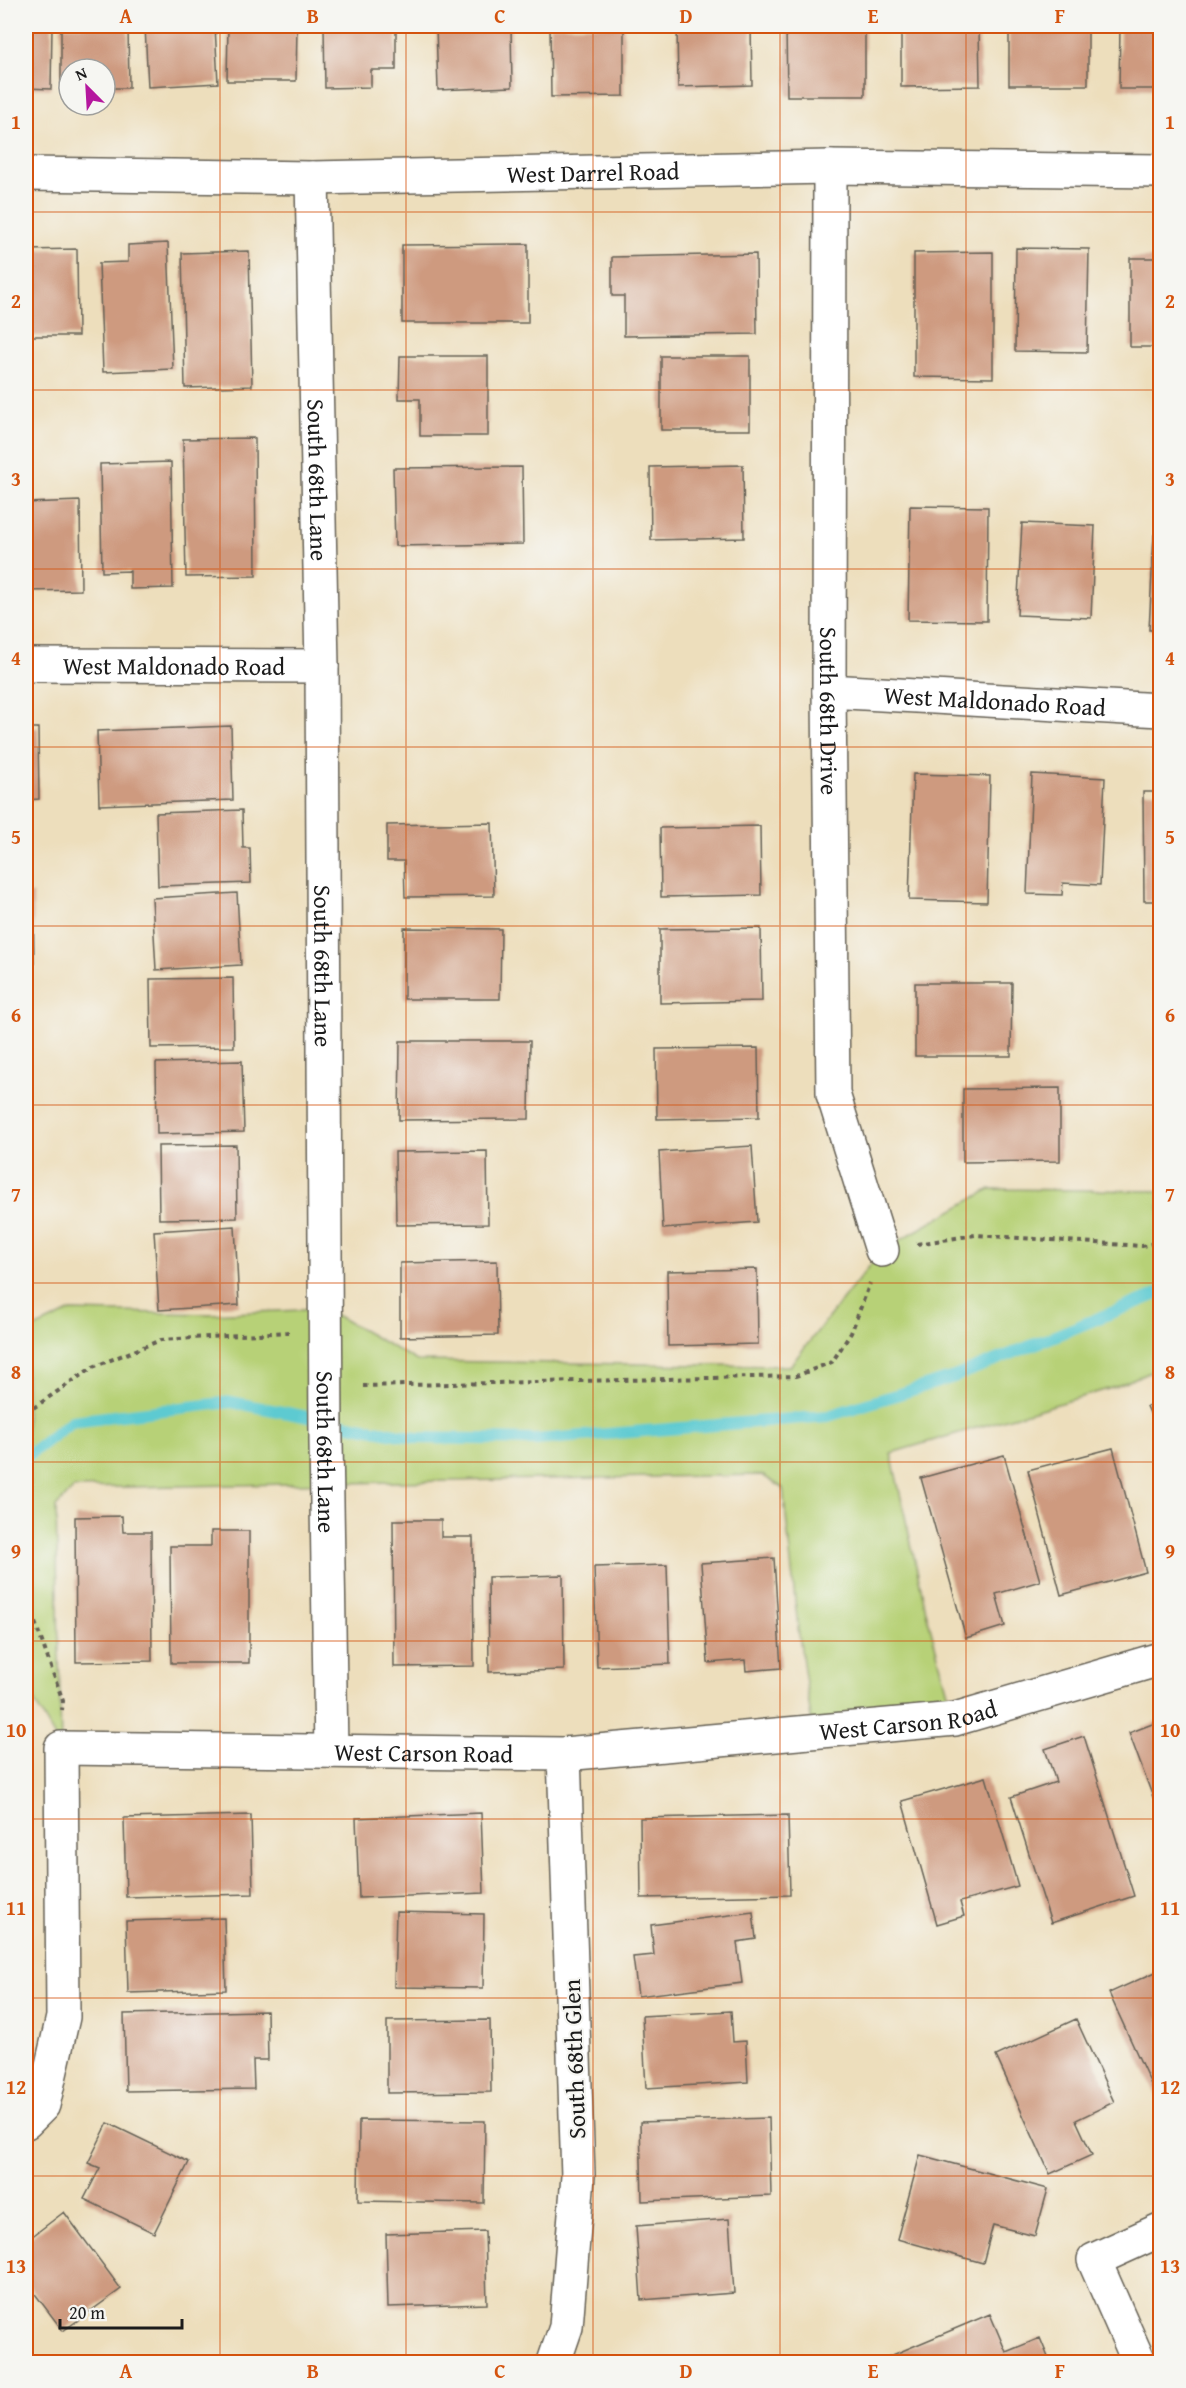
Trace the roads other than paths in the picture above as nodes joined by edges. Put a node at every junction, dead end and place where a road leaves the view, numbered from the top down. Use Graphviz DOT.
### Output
graph roads {
  1 [pos="831,167"];
  2 [pos="1161,171"];
  3 [pos="26,174"];
  4 [pos="312,178"];
  5 [pos="26,665"];
  6 [pos="322,666"];
  7 [pos="829,690"];
  8 [pos="1161,710"];
  9 [pos="882,1250"];
  10 [pos="1161,1659"];
  11 [pos="330,1751"];
  12 [pos="564,1754"];
  13 [pos="26,2122"];
  14 [pos="1161,2230"];
  15 [pos="554,2362"];
  16 [pos="1139,2362"];
  1 -- 2 [label="street, West Darrel Road"];
  1 -- 4 [label="street, West Darrel Road"];
  1 -- 7 [label="street, South 68th Drive"];
  3 -- 4 [label="street, West Darrel Road"];
  4 -- 6 [label="street, South 68th Lane"];
  5 -- 6 [label="street, West Maldonado Road"];
  6 -- 11 [label="street, South 68th Lane"];
  7 -- 8 [label="street, West Maldonado Road"];
  7 -- 9 [label="street, South 68th Drive"];
  10 -- 12 [label="street, West Carson Road"];
  11 -- 12 [label="street, West Carson Road"];
  11 -- 13 [label="street, West Carson Road"];
  12 -- 15 [label="street, South 68th Glen"];
  14 -- 16 [label="street"];
}
